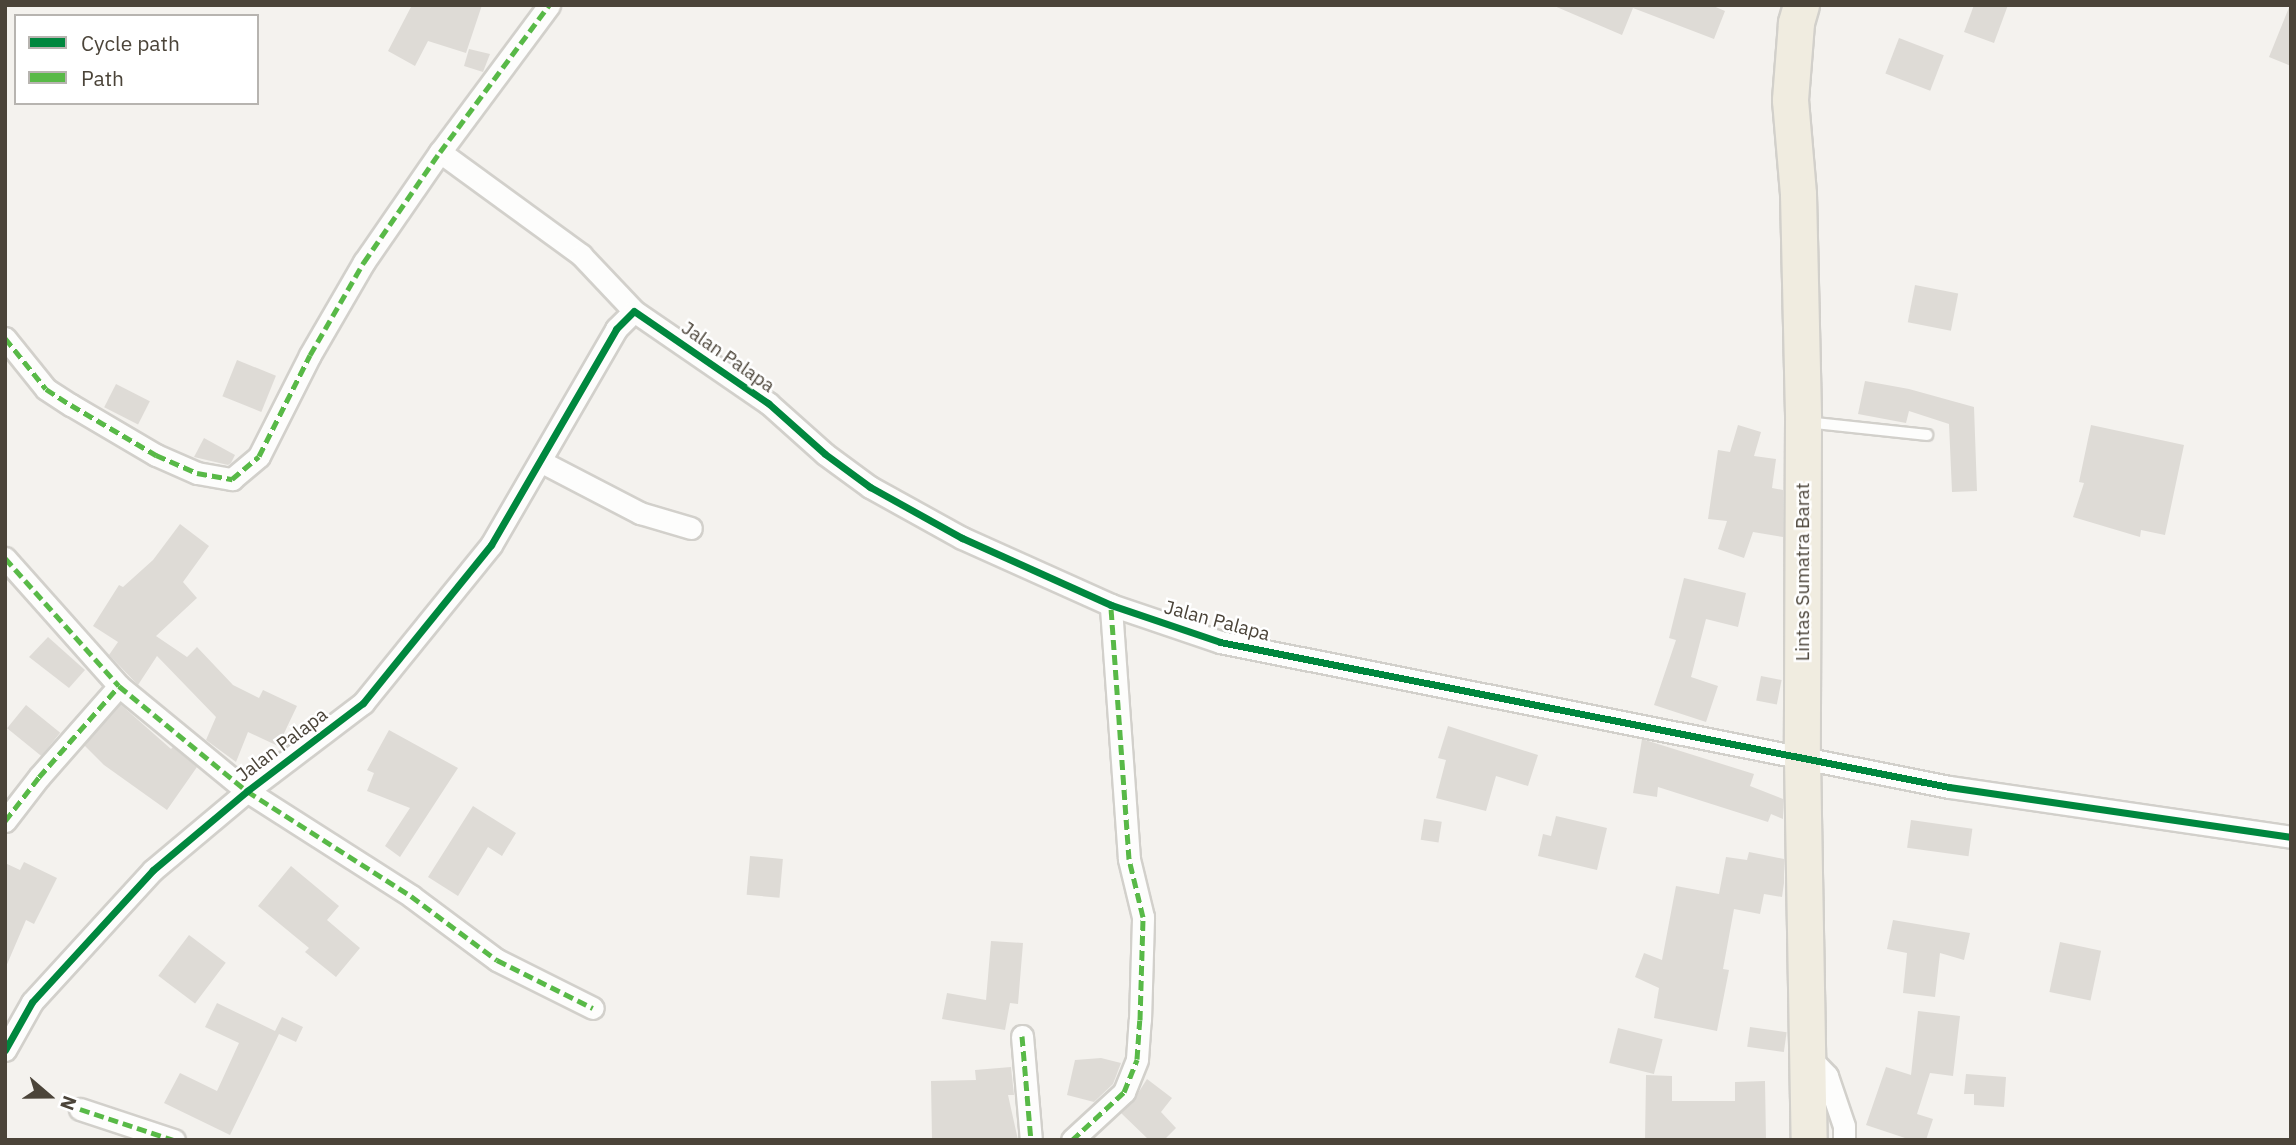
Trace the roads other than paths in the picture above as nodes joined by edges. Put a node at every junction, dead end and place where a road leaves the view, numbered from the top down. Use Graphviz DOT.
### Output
graph roads {
  1 [pos="549,5"];
  2 [pos="1801,5"];
  3 [pos="440,152"];
  4 [pos="634,311"];
  5 [pos="5,338"];
  6 [pos="1803,422"];
  7 [pos="1927,435"];
  8 [pos="540,461"];
  9 [pos="691,528"];
  10 [pos="5,558"];
  11 [pos="1111,605"];
  12 [pos="119,686"];
  13 [pos="1802,758"];
  14 [pos="247,791"];
  15 [pos="5,821"];
  16 [pos="2291,837"];
  17 [pos="593,1008"];
  18 [pos="1022,1035"];
  19 [pos="5,1050"];
  20 [pos="1807,1055"];
  21 [pos="80,1109"];
  22 [pos="174,1140"];
  23 [pos="1031,1140"];
  24 [pos="1072,1140"];
  25 [pos="1809,1140"];
  26 [pos="1844,1140"];
  1 -- 3 [label="street"];
  2 -- 6 [label="highway, Lintas Sumatra Barat"];
  3 -- 4 [label="street"];
  3 -- 5 [label="street"];
  4 -- 8 [label="street, Jalan Palapa"];
  4 -- 11 [label="street, Jalan Palapa"];
  6 -- 7 [label="lane"];
  6 -- 13 [label="highway, Lintas Sumatra Barat"];
  8 -- 9 [label="street"];
  8 -- 14 [label="street, Jalan Palapa"];
  10 -- 12 [label="street"];
  11 -- 13 [label="street, Jalan Palapa"];
  11 -- 24 [label="street"];
  12 -- 14 [label="street"];
  12 -- 15 [label="street"];
  13 -- 16 [label="street, Jalan Palapa"];
  13 -- 20 [label="highway, Lintas Sumatra Barat"];
  14 -- 17 [label="street"];
  14 -- 19 [label="street, Jalan Palapa"];
  18 -- 23 [label="street"];
  20 -- 25 [label="highway, Lintas Sumatra Barat"];
  20 -- 26 [label="street"];
  21 -- 22 [label="street"];
}
